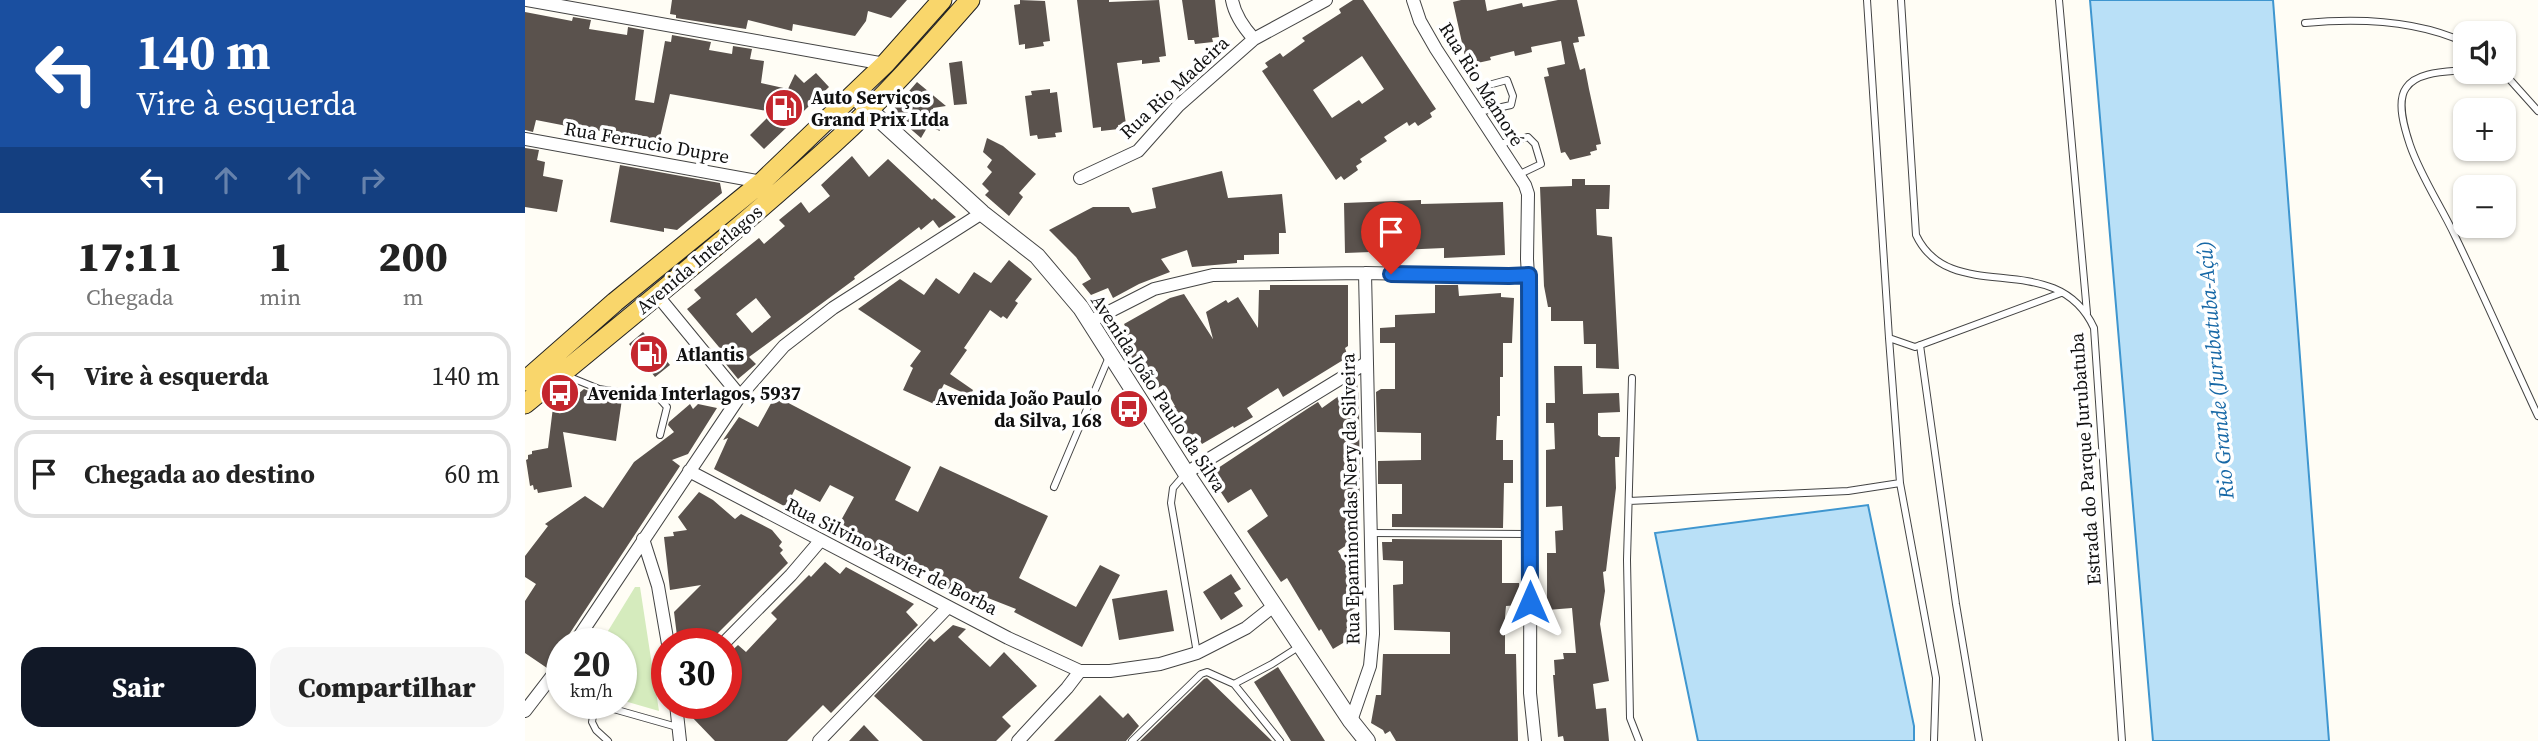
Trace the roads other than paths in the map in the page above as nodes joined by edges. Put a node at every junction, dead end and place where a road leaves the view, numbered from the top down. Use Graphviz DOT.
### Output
graph roads {
  1 [pos="527,0"];
  2 [pos="942,0"];
  3 [pos="969,0"];
  4 [pos="1233,0"];
  5 [pos="1326,0"];
  6 [pos="1413,0"];
  7 [pos="1867,0"];
  8 [pos="1901,0"];
  9 [pos="2059,0"];
  10 [pos="2305,23"];
  11 [pos="2453,38"];
  12 [pos="1254,39"];
  13 [pos="885,64"];
  14 [pos="2453,72"];
  15 [pos="2514,84"];
  16 [pos="1485,86"];
  17 [pos="853,95"];
  18 [pos="868,109"];
  19 [pos="2538,111"];
  20 [pos="1477,113"];
  21 [pos="525,139"];
  22 [pos="1498,144"];
  23 [pos="1080,178"];
  24 [pos="1521,180"];
  25 [pos="762,182"];
  26 [pos="982,213"];
  27 [pos="1365,273"];
  28 [pos="1529,275"];
  29 [pos="2060,293"];
  30 [pos="657,295"];
  31 [pos="2087,313"];
  32 [pos="1089,321"];
  33 [pos="1889,338"];
  34 [pos="1920,345"];
  35 [pos="1110,355"];
  36 [pos="1366,363"];
  37 [pos="562,373"];
  38 [pos="1632,378"];
  39 [pos="525,381"];
  40 [pos="740,396"];
  41 [pos="525,404"];
  42 [pos="2538,416"];
  43 [pos="660,435"];
  44 [pos="689,471"];
  45 [pos="1186,473"];
  46 [pos="1901,483"];
  47 [pos="1054,487"];
  48 [pos="1629,501"];
  49 [pos="1370,533"];
  50 [pos="1531,534"];
  51 [pos="643,539"];
  52 [pos="820,541"];
  53 [pos="1275,605"];
  54 [pos="949,607"];
  55 [pos="585,628"];
  56 [pos="665,628"];
  57 [pos="739,628"];
  58 [pos="1301,645"];
  59 [pos="1196,653"];
  60 [pos="1080,671"];
  61 [pos="546,684"];
  62 [pos="1234,684"];
  63 [pos="525,711"];
  64 [pos="677,719"];
  65 [pos="1351,722"];
  66 [pos="677,727"];
  67 [pos="608,741"];
  68 [pos="680,741"];
  69 [pos="819,741"];
  70 [pos="1018,741"];
  71 [pos="1132,741"];
  72 [pos="1280,741"];
  73 [pos="1367,741"];
  74 [pos="1535,741"];
  75 [pos="1639,741"];
  76 [pos="1934,741"];
  77 [pos="1979,741"];
  78 [pos="2122,741"];
  1 -- 13 [label="street"];
  2 -- 13 [label="main road, Avenida Interlagos"];
  3 -- 18 [label="main road, Avenida Interlagos"];
  4 -- 12 [label="street, Rua Rio Madeira"];
  5 -- 12 [label="street, Rua Rio Madeira"];
  6 -- 20 [label="street, Rua Rio Mamoré"];
  7 -- 33 [label="lane"];
  8 -- 29 [label="lane, Estrada do Parque Jurubatuba"];
  9 -- 31 [label="lane"];
  10 -- 11 [label="lane"];
  12 -- 23 [label="street, Rua Rio Madeira"];
  13 -- 17 [label="main road, Avenida Interlagos"];
  14 -- 42 [label="lane"];
  15 -- 19 [label="lane"];
  16 -- 20 [label="lane"];
  17 -- 18 [label="street"];
  17 -- 25 [label="main road, Avenida Interlagos"];
  18 -- 26 [label="street, Avenida João Paulo da Silva"];
  18 -- 30 [label="main road, Avenida Interlagos"];
  20 -- 22 [label="street, Rua Rio Mamoré"];
  21 -- 25 [label="street, Rua Ferrucio Dupre"];
  22 -- 24 [label="street, Rua Rio Mamoré"];
  22 -- 24 [label="lane"];
  24 -- 28 [label="street"];
  25 -- 39 [label="main road, Avenida Interlagos"];
  26 -- 32 [label="street, Avenida João Paulo da Silva"];
  26 -- 40 [label="street"];
  27 -- 28 [label="street"];
  27 -- 32 [label="street"];
  27 -- 36 [label="street, Rua Epaminondas Nery da Silveira"];
  28 -- 50 [label="street"];
  29 -- 31 [label="lane, Estrada do Parque Jurubatuba"];
  29 -- 34 [label="lane"];
  30 -- 37 [label="main road, Avenida Interlagos"];
  30 -- 40 [label="street"];
  31 -- 78 [label="lane, Estrada do Parque Jurubatuba"];
  32 -- 35 [label="street, Avenida João Paulo da Silva"];
  33 -- 34 [label="lane"];
  33 -- 46 [label="lane"];
  34 -- 77 [label="lane"];
  35 -- 45 [label="street, Avenida João Paulo da Silva"];
  35 -- 47 [label="lane"];
  36 -- 45 [label="street"];
  36 -- 49 [label="street, Rua Epaminondas Nery da Silveira"];
  37 -- 41 [label="main road, Avenida Interlagos"];
  37 -- 43 [label="lane"];
  38 -- 48 [label="lane"];
  40 -- 44 [label="street"];
  44 -- 51 [label="street"];
  44 -- 52 [label="street, Rua Silvino Xavier de Borba"];
  45 -- 53 [label="street, Avenida João Paulo da Silva"];
  45 -- 59 [label="lane"];
  46 -- 48 [label="lane"];
  46 -- 76 [label="lane"];
  48 -- 75 [label="lane"];
  49 -- 50 [label="lane"];
  49 -- 65 [label="street, Rua Epaminondas Nery da Silveira"];
  50 -- 74 [label="street"];
  51 -- 55 [label="street"];
  51 -- 56 [label="street"];
  52 -- 54 [label="street, Rua Silvino Xavier de Borba"];
  52 -- 57 [label="street"];
  53 -- 58 [label="street, Avenida João Paulo da Silva"];
  53 -- 59 [label="street"];
  54 -- 60 [label="street, Rua Silvino Xavier de Borba"];
  54 -- 69 [label="street"];
  58 -- 62 [label="lane"];
  58 -- 65 [label="street, Avenida João Paulo da Silva"];
  59 -- 60 [label="street"];
  60 -- 70 [label="street"];
  61 -- 63 [label="street"];
  62 -- 71 [label="lane"];
  62 -- 72 [label="lane"];
  64 -- 66 [label="street"];
  65 -- 73 [label="street, Avenida João Paulo da Silva"];
  66 -- 67 [label="lane"];
  66 -- 68 [label="street"];
}
